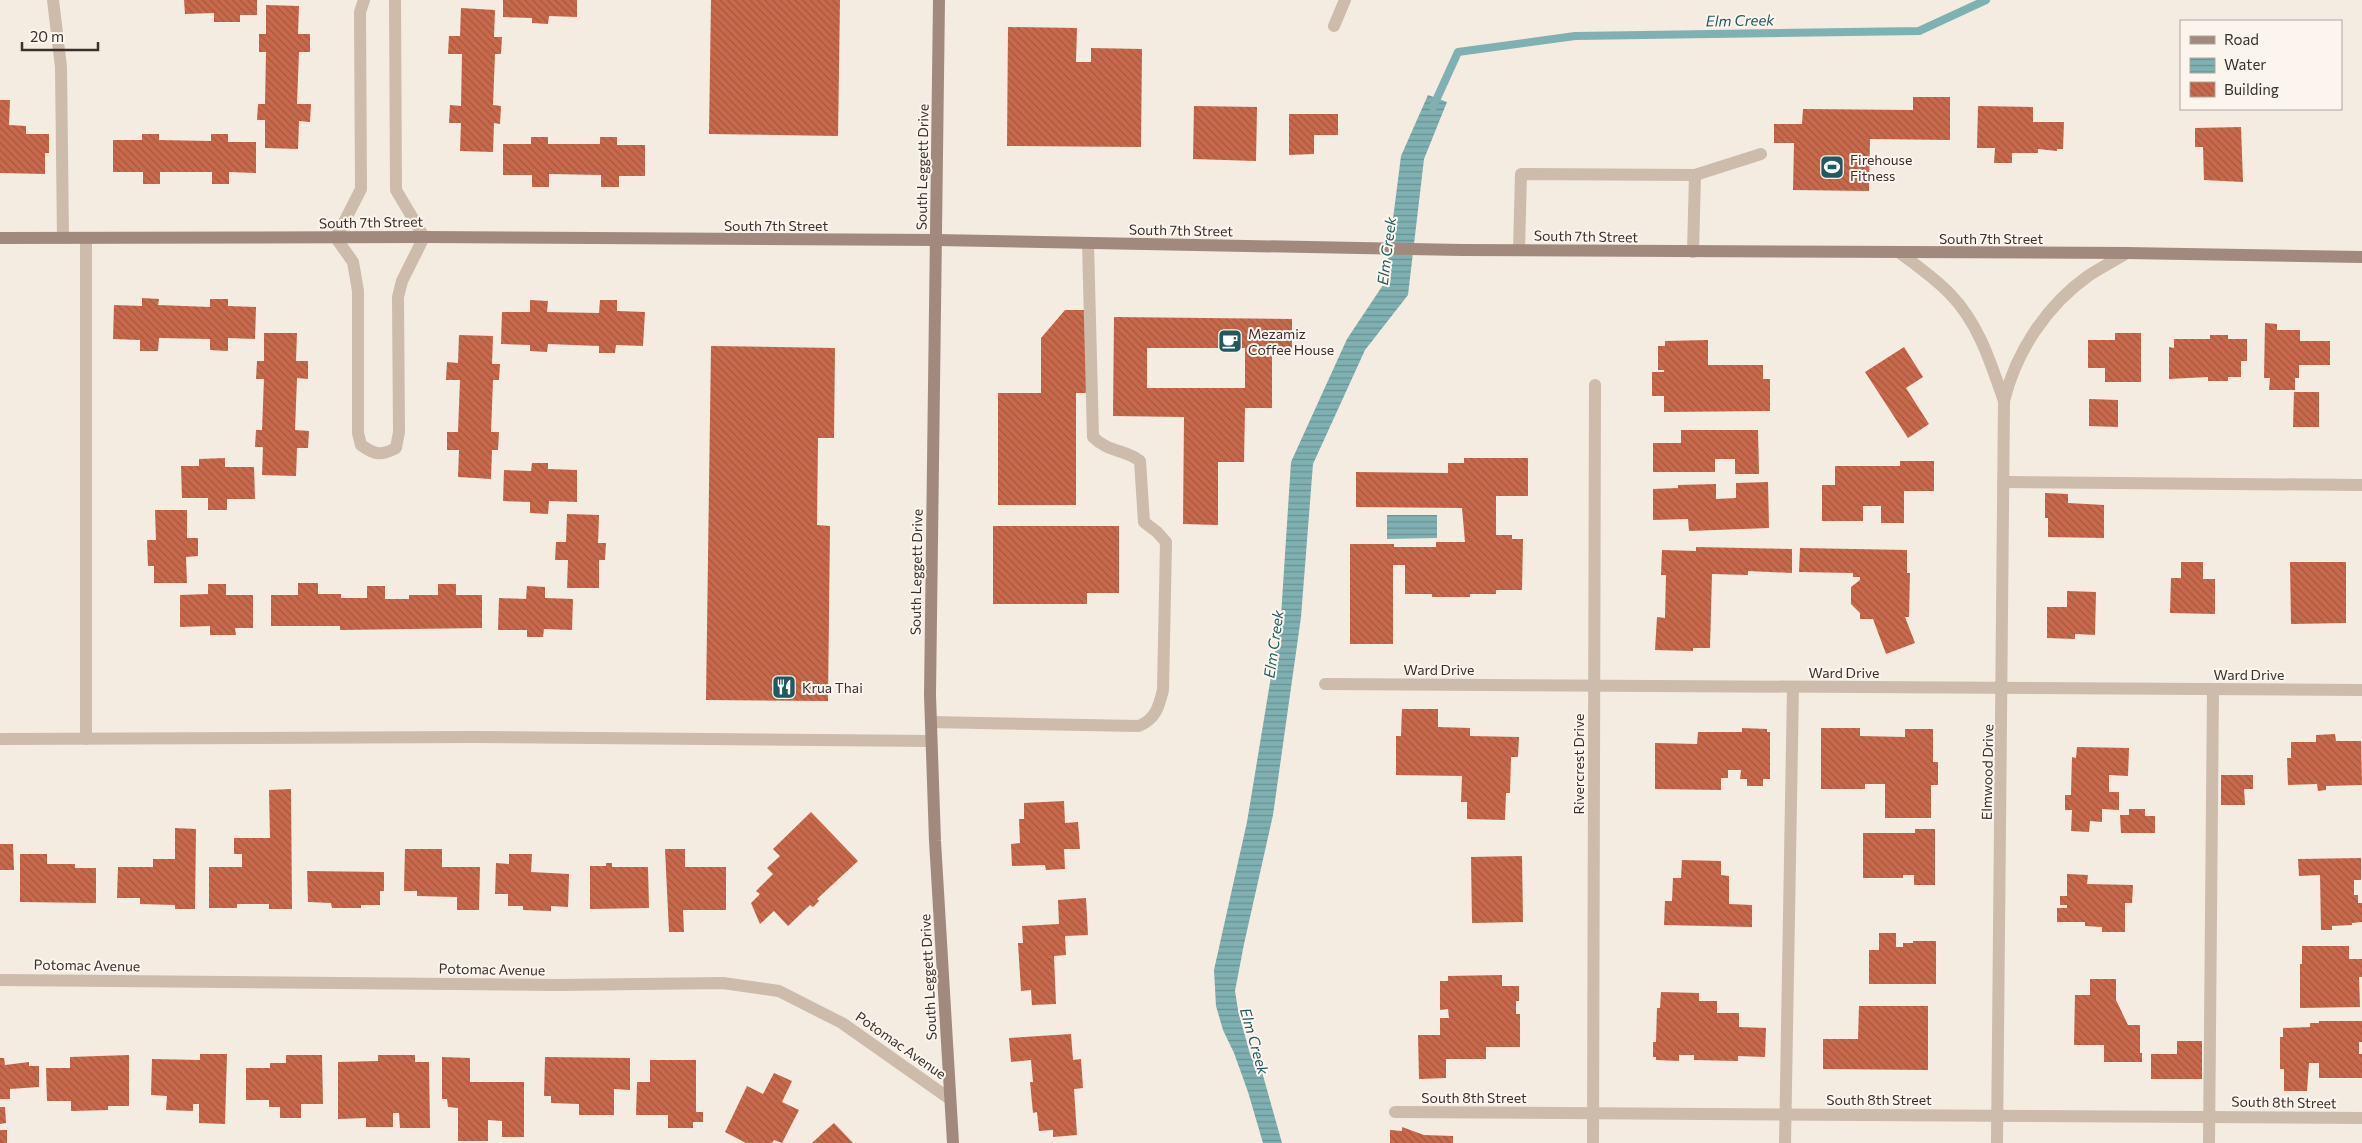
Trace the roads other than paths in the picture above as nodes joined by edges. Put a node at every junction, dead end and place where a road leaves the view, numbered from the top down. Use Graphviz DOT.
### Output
graph roads {
  1 [pos="53,0"];
  2 [pos="364,0"];
  3 [pos="395,0"];
  4 [pos="939,0"];
  5 [pos="1346,0"];
  6 [pos="1334,26"];
  7 [pos="1761,154"];
  8 [pos="1695,175"];
  9 [pos="424,236"];
  10 [pos="0,238"];
  11 [pos="63,238"];
  12 [pos="86,238"];
  13 [pos="336,238"];
  14 [pos="936,240"];
  15 [pos="1088,243"];
  16 [pos="1518,250"];
  17 [pos="1693,252"];
  18 [pos="1900,253"];
  19 [pos="2128,253"];
  20 [pos="2362,257"];
  21 [pos="1595,386"];
  22 [pos="2004,401"];
  23 [pos="2003,482"];
  24 [pos="2362,485"];
  25 [pos="1325,684"];
  26 [pos="1593,685"];
  27 [pos="1794,687"];
  28 [pos="2003,688"];
  29 [pos="2213,689"];
  30 [pos="2362,690"];
  31 [pos="930,722"];
  32 [pos="0,739"];
  33 [pos="86,739"];
  34 [pos="931,741"];
  35 [pos="0,980"];
  36 [pos="950,1099"];
  37 [pos="1395,1112"];
  38 [pos="1594,1112"];
  39 [pos="1786,1114"];
  40 [pos="1997,1115"];
  41 [pos="2209,1117"];
  42 [pos="2362,1118"];
  43 [pos="953,1143"];
  44 [pos="1593,1143"];
  45 [pos="1785,1143"];
  46 [pos="1997,1143"];
  47 [pos="2209,1143"];
  1 -- 11 [label="street"];
  2 -- 13 [label="street"];
  3 -- 9 [label="street"];
  4 -- 14 [label="main road, South Leggett Drive"];
  5 -- 6 [label="street"];
  7 -- 8 [label="street"];
  8 -- 16 [label="street"];
  8 -- 17 [label="street"];
  9 -- 13 [label="main road, South 7th Street"];
  9 -- 13 [label="street"];
  9 -- 14 [label="main road, South 7th Street"];
  10 -- 11 [label="main road, South 7th Street"];
  11 -- 12 [label="main road, South 7th Street"];
  12 -- 13 [label="main road, South 7th Street"];
  12 -- 33 [label="street"];
  14 -- 15 [label="main road, South 7th Street"];
  14 -- 31 [label="main road, South Leggett Drive"];
  15 -- 16 [label="main road, South 7th Street"];
  15 -- 31 [label="street"];
  16 -- 17 [label="main road, South 7th Street"];
  17 -- 18 [label="main road, South 7th Street"];
  18 -- 19 [label="main road, South 7th Street"];
  18 -- 22 [label="street, Elmwood Drive"];
  19 -- 20 [label="main road, South 7th Street"];
  19 -- 22 [label="street, Elmwood Drive"];
  21 -- 26 [label="street, Rivercrest Drive"];
  22 -- 23 [label="street, Elmwood Drive"];
  23 -- 24 [label="street"];
  23 -- 28 [label="street, Elmwood Drive"];
  25 -- 26 [label="street, Ward Drive"];
  26 -- 27 [label="street, Ward Drive"];
  26 -- 38 [label="street, Rivercrest Drive"];
  27 -- 28 [label="street, Ward Drive"];
  27 -- 39 [label="street"];
  28 -- 29 [label="street, Ward Drive"];
  28 -- 40 [label="street, Elmwood Drive"];
  29 -- 30 [label="street, Ward Drive"];
  29 -- 41 [label="street"];
  31 -- 34 [label="main road, South Leggett Drive"];
  32 -- 33 [label="street"];
  33 -- 34 [label="street"];
  34 -- 36 [label="main road, South Leggett Drive"];
  35 -- 36 [label="street, Potomac Avenue"];
  36 -- 43 [label="main road, South Leggett Drive"];
  37 -- 38 [label="street, South 8th Street"];
  38 -- 39 [label="street, South 8th Street"];
  38 -- 44 [label="street, Rivercrest Drive"];
  39 -- 40 [label="street, South 8th Street"];
  39 -- 45 [label="street"];
  40 -- 41 [label="street, South 8th Street"];
  40 -- 46 [label="street, Elmwood Drive"];
  41 -- 42 [label="street, South 8th Street"];
  41 -- 47 [label="street"];
}
